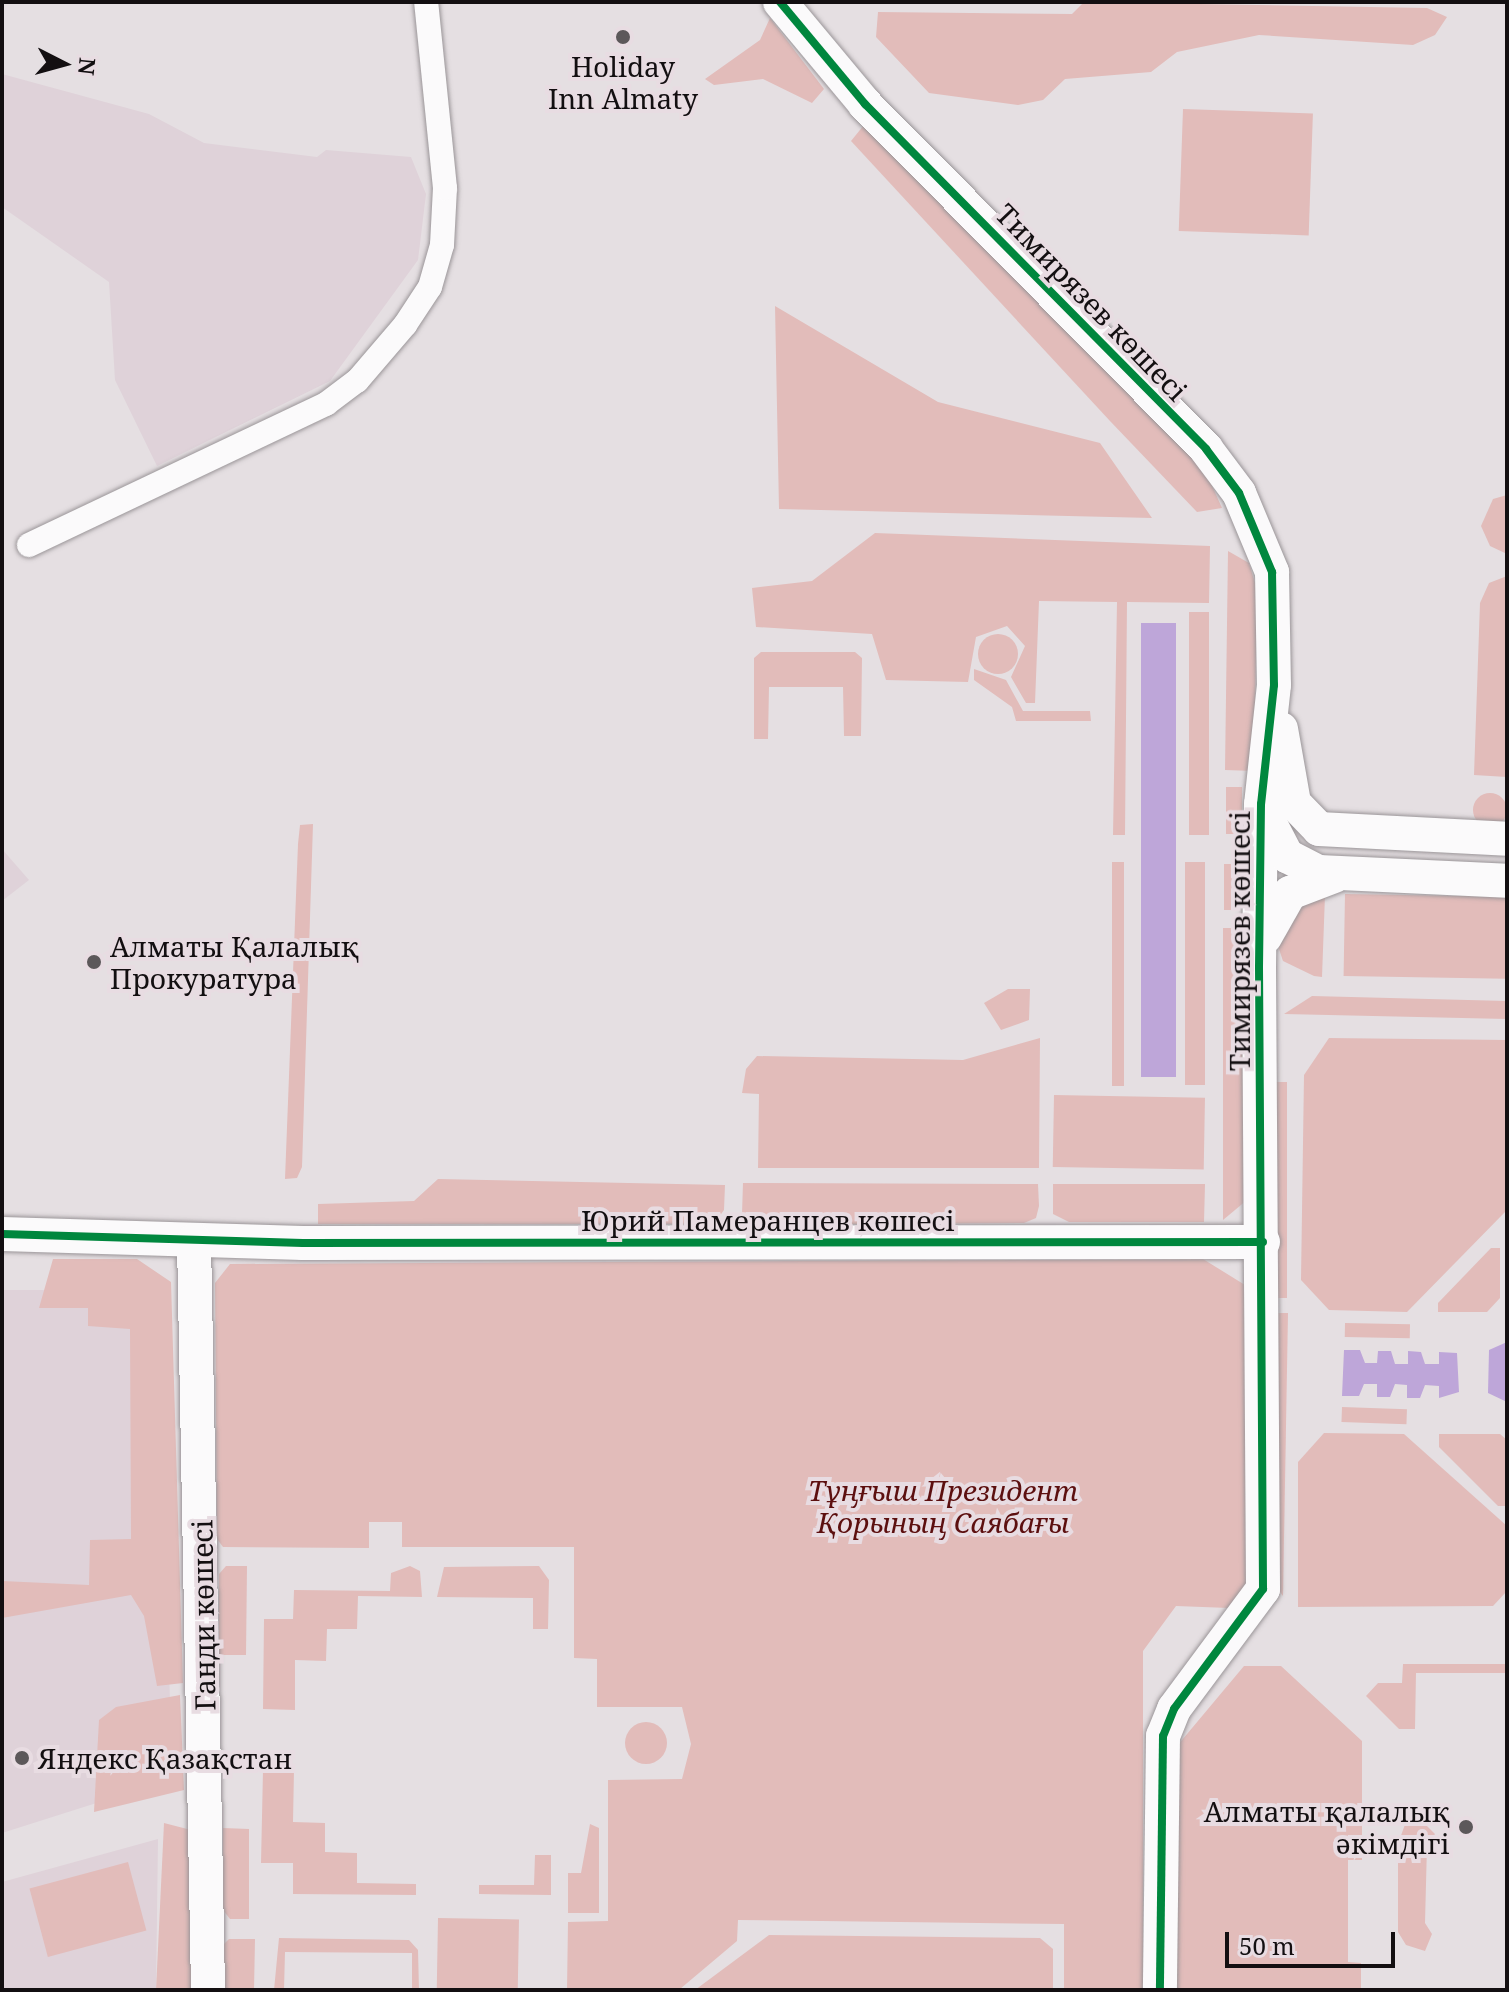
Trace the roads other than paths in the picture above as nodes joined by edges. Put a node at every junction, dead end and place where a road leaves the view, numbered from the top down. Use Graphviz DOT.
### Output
graph roads {
  1 [pos="426,2"];
  2 [pos="780,2"];
  3 [pos="29,545"];
  4 [pos="1274,685"];
  5 [pos="1261,804"];
  6 [pos="1507,839"];
  7 [pos="1334,876"];
  8 [pos="1507,881"];
  9 [pos="1259,967"];
  10 [pos="2,1234"];
  11 [pos="194,1240"];
  12 [pos="1263,1242"];
  13 [pos="208,1990"];
  14 [pos="1160,1990"];
  1 -- 3 [label="street"];
  2 -- 4 [label="street, Тимирязев көшесі"];
  4 -- 5 [label="street, Тимирязев көшесі"];
  4 -- 6 [label="street, Тимирязев көшесі"];
  5 -- 7 [label="street"];
  5 -- 9 [label="street, Тимирязев көшесі"];
  7 -- 8 [label="street"];
  7 -- 9 [label="street"];
  9 -- 12 [label="street, Тимирязев көшесі"];
  10 -- 11 [label="street, Юрий Памеранцев көшесі"];
  11 -- 12 [label="street, Юрий Памеранцев көшесі"];
  11 -- 13 [label="street, Ганди көшесі"];
  12 -- 14 [label="street, Тимирязев көшесі"];
}
